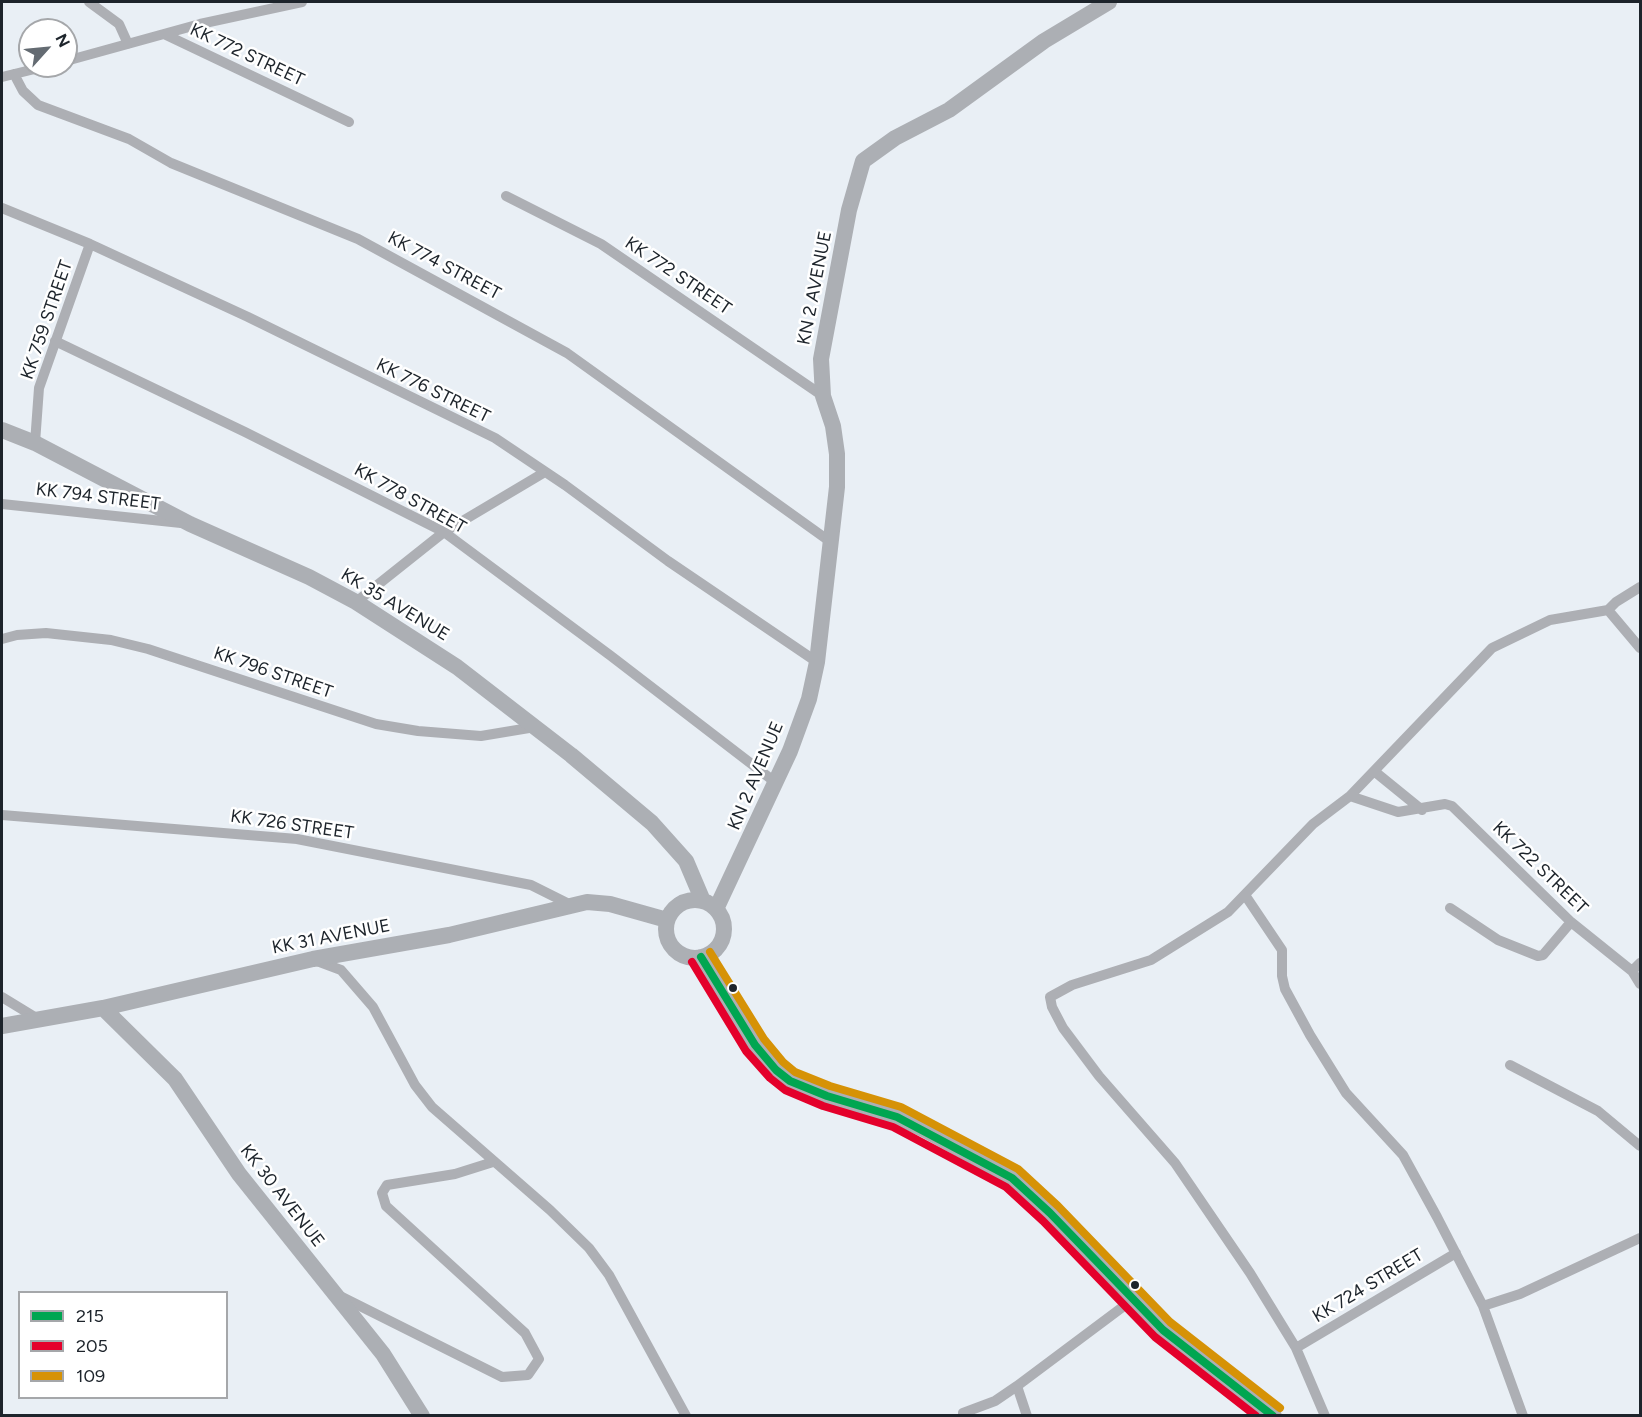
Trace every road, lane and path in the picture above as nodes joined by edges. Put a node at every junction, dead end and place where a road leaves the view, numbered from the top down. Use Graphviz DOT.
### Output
graph roads {
  1 [pos="89,2"];
  2 [pos="302,2"];
  3 [pos="1109,2"];
  4 [pos="164,34"];
  5 [pos="128,44"];
  6 [pos="78,58"];
  7 [pos="18,73"];
  8 [pos="14,74"];
  9 [pos="2,76"];
  10 [pos="349,122"];
  11 [pos="506,196"];
  12 [pos="2,208"];
  13 [pos="90,244"];
  14 [pos="55,341"];
  15 [pos="823,396"];
  16 [pos="2,430"];
  17 [pos="35,442"];
  18 [pos="545,471"];
  19 [pos="2,504"];
  20 [pos="190,524"];
  21 [pos="444,532"];
  22 [pos="832,543"];
  23 [pos="1641,587"];
  24 [pos="356,602"];
  25 [pos="1608,610"];
  26 [pos="2,639"];
  27 [pos="1641,648"];
  28 [pos="817,662"];
  29 [pos="535,727"];
  30 [pos="1374,771"];
  31 [pos="775,783"];
  32 [pos="1350,796"];
  33 [pos="1422,810"];
  34 [pos="2,815"];
  35 [pos="1245,895"];
  36 [pos="571,905"];
  37 [pos="710,905"];
  38 [pos="1450,908"];
  39 [pos="667,920"];
  40 [pos="1571,922"];
  41 [pos="701,957"];
  42 [pos="313,959"];
  43 [pos="1641,963"];
  44 [pos="1632,971"];
  45 [pos="1641,984"];
  46 [pos="2,997"];
  47 [pos="103,1008"];
  48 [pos="38,1019"];
  49 [pos="2,1026"];
  50 [pos="1510,1065"];
  51 [pos="1641,1146"];
  52 [pos="493,1162"];
  53 [pos="1641,1238"];
  54 [pos="1456,1253"];
  55 [pos="331,1292"];
  56 [pos="1132,1300"];
  57 [pos="1483,1306"];
  58 [pos="1296,1348"];
  59 [pos="1017,1386"];
  60 [pos="960,1415"];
  61 [pos="422,1416"];
  62 [pos="686,1416"];
  63 [pos="1027,1416"];
  64 [pos="1274,1416"];
  65 [pos="1325,1416"];
  66 [pos="1523,1416"];
  1 -- 5 [label="street"];
  2 -- 4 [label="street"];
  3 -- 15 [label="main road, KN 2 AVENUE"];
  4 -- 5 [label="street"];
  4 -- 10 [label="street, KK 772 STREET"];
  5 -- 6 [label="street"];
  7 -- 8 [label="street"];
  8 -- 9 [label="street"];
  8 -- 22 [label="street, KK 774 STREET"];
  11 -- 15 [label="street, KK 772 STREET"];
  12 -- 13 [label="street, KK 776 STREET"];
  13 -- 14 [label="street, KK 759 STREET"];
  13 -- 18 [label="street, KK 776 STREET"];
  14 -- 17 [label="street, KK 759 STREET"];
  14 -- 21 [label="street, KK 778 STREET"];
  15 -- 22 [label="main road, KN 2 AVENUE"];
  16 -- 17 [label="main road, KK 35 AVENUE"];
  17 -- 20 [label="main road, KK 35 AVENUE"];
  18 -- 21 [label="street"];
  18 -- 28 [label="street, KK 776 STREET"];
  19 -- 20 [label="street, KK 794 STREET"];
  20 -- 24 [label="main road, KK 35 AVENUE"];
  21 -- 24 [label="street"];
  21 -- 31 [label="street, KK 778 STREET"];
  22 -- 28 [label="main road, KN 2 AVENUE"];
  23 -- 25 [label="street"];
  24 -- 29 [label="main road, KK 35 AVENUE"];
  25 -- 27 [label="street"];
  25 -- 30 [label="street"];
  26 -- 29 [label="street, KK 796 STREET"];
  28 -- 31 [label="main road, KN 2 AVENUE"];
  29 -- 37 [label="main road, KK 35 AVENUE"];
  30 -- 32 [label="street"];
  30 -- 33 [label="street"];
  31 -- 37 [label="main road, KN 2 AVENUE"];
  32 -- 33 [label="street, KK 722 STREET"];
  32 -- 35 [label="street"];
  33 -- 40 [label="street, KK 722 STREET"];
  34 -- 36 [label="street, KK 726 STREET"];
  35 -- 54 [label="street"];
  35 -- 58 [label="street"];
  36 -- 39 [label="main road, KK 31 AVENUE"];
  36 -- 42 [label="main road, KK 31 AVENUE"];
  37 -- 39 [label="main road"];
  37 -- 41 [label="main road"];
  38 -- 40 [label="street"];
  39 -- 41 [label="main road"];
  40 -- 44 [label="street, KK 722 STREET"];
  41 -- 56 [label="main road"];
  42 -- 47 [label="main road, KK 31 AVENUE"];
  42 -- 52 [label="street"];
  43 -- 44 [label="street"];
  44 -- 45 [label="street, KK 722 STREET"];
  46 -- 48 [label="street"];
  47 -- 48 [label="main road, KK 31 AVENUE"];
  47 -- 55 [label="main road, KK 30 AVENUE"];
  48 -- 49 [label="main road, KK 31 AVENUE"];
  50 -- 51 [label="street"];
  52 -- 55 [label="street"];
  52 -- 62 [label="street"];
  53 -- 57 [label="street"];
  54 -- 57 [label="street"];
  54 -- 58 [label="street, KK 724 STREET"];
  55 -- 61 [label="main road, KK 30 AVENUE"];
  56 -- 59 [label="street"];
  56 -- 64 [label="main road"];
  57 -- 66 [label="street"];
  58 -- 65 [label="street"];
  59 -- 60 [label="street"];
  59 -- 63 [label="street"];
}
